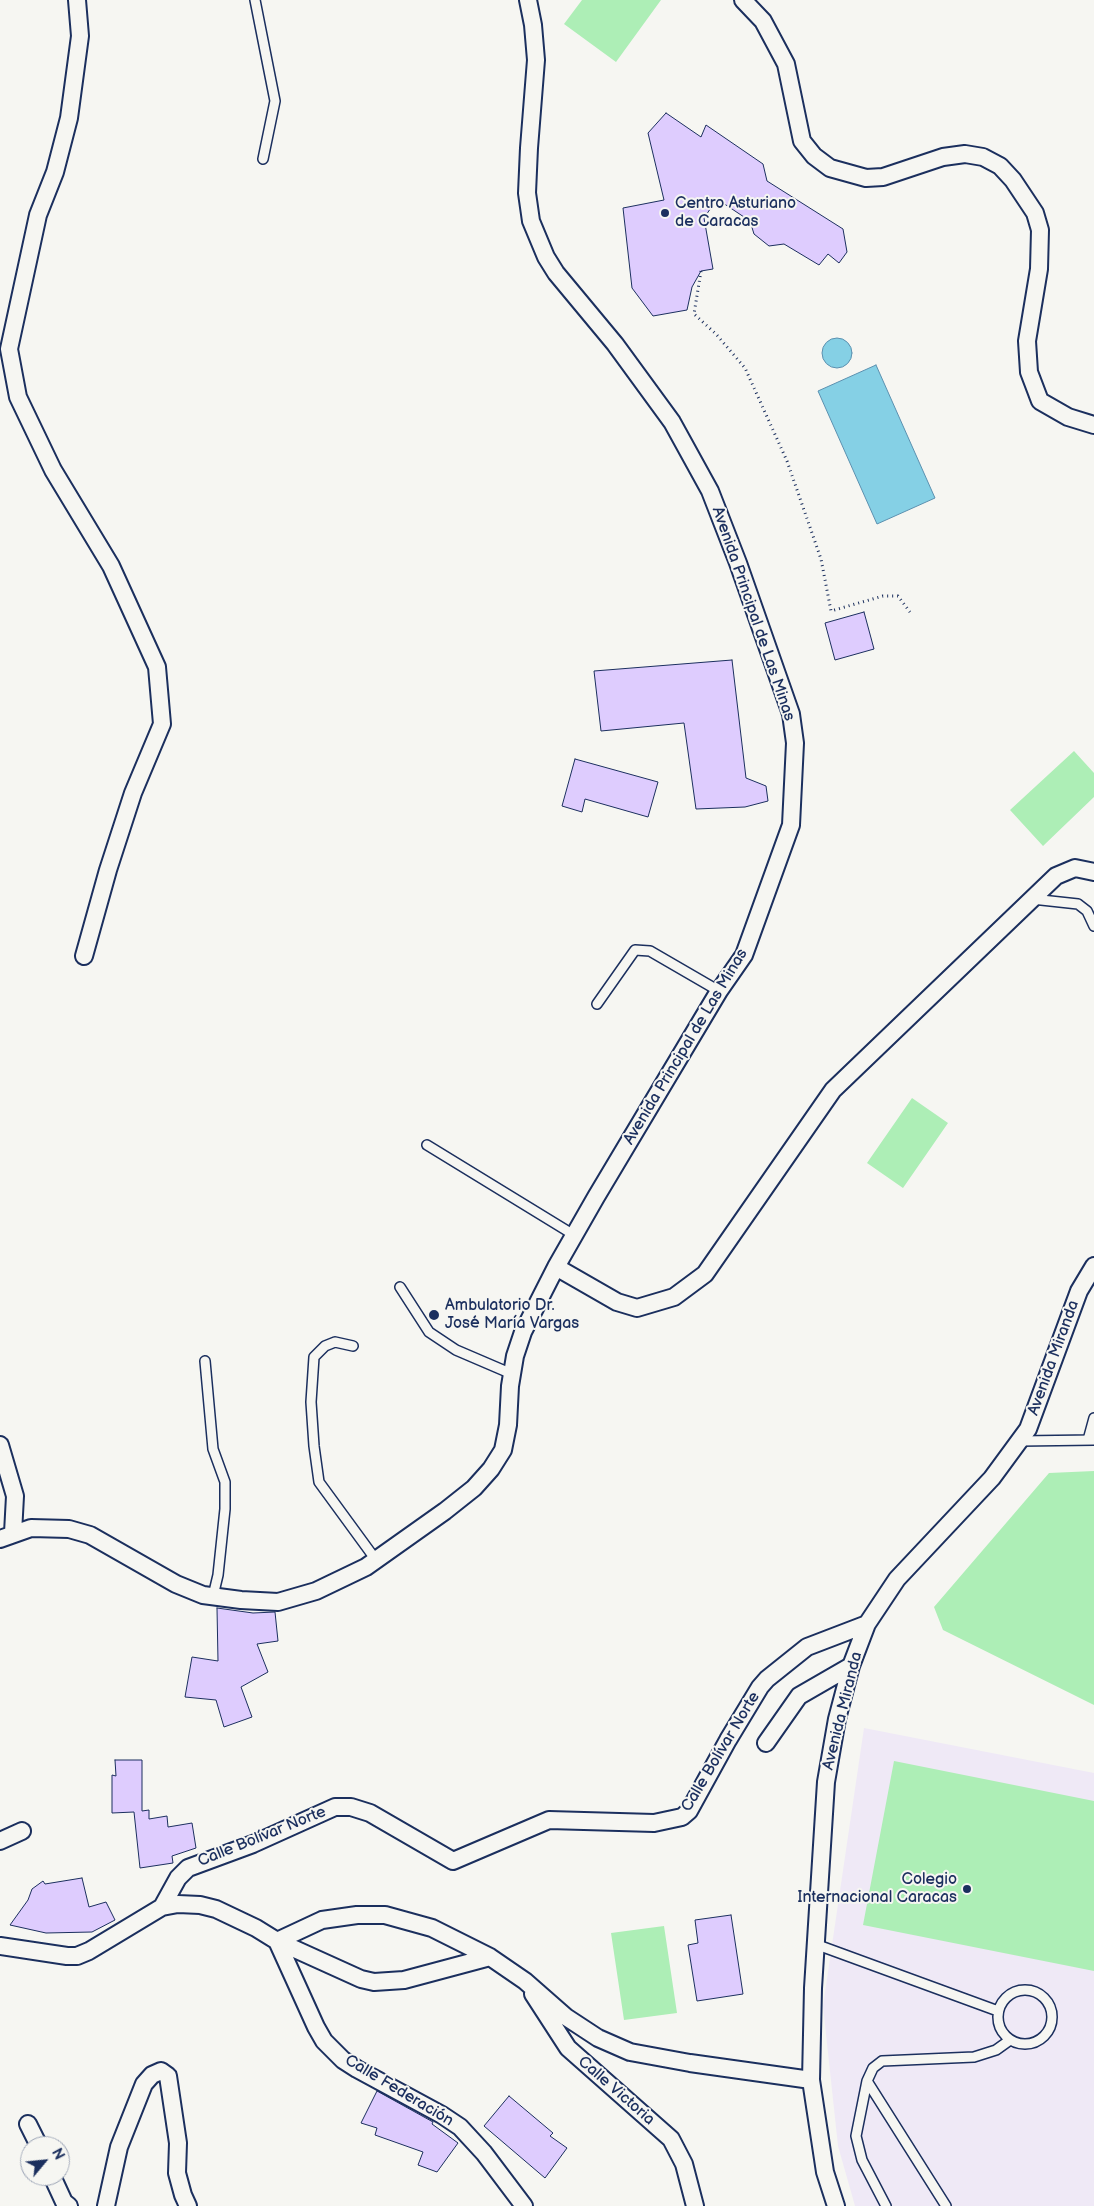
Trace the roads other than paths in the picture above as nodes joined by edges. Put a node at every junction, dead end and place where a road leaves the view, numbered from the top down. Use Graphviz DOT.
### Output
graph roads {
  1 [pos="77,0"];
  2 [pos="256,0"];
  3 [pos="528,0"];
  4 [pos="743,0"];
  5 [pos="262,159"];
  6 [pos="5,354"];
  7 [pos="1094,425"];
  8 [pos="1094,872"];
  9 [pos="1032,899"];
  10 [pos="1094,926"];
  11 [pos="84,956"];
  12 [pos="719,991"];
  13 [pos="597,1004"];
  14 [pos="427,1145"];
  15 [pos="574,1234"];
  16 [pos="1094,1266"];
  17 [pos="556,1267"];
  18 [pos="400,1287"];
  19 [pos="353,1346"];
  20 [pos="205,1361"];
  21 [pos="512,1374"];
  22 [pos="1094,1418"];
  23 [pos="1091,1440"];
  24 [pos="1019,1441"];
  25 [pos="0,1445"];
  26 [pos="6,1536"];
  27 [pos="376,1560"];
  28 [pos="213,1596"];
  29 [pos="867,1624"];
  30 [pos="851,1666"];
  31 [pos="766,1743"];
  32 [pos="22,1832"];
  33 [pos="0,1840"];
  34 [pos="162,1907"];
  35 [pos="277,1941"];
  36 [pos="815,1944"];
  37 [pos="0,1946"];
  38 [pos="490,1958"];
  39 [pos="526,1981"];
  40 [pos="998,2011"];
  41 [pos="1010,2040"];
  42 [pos="811,2080"];
  43 [pos="867,2081"];
  44 [pos="28,2124"];
  45 [pos="34,2136"];
  46 [pos="57,2186"];
  47 [pos="70,2206"];
  48 [pos="106,2206"];
  49 [pos="188,2206"];
  50 [pos="524,2206"];
  51 [pos="695,2206"];
  52 [pos="836,2206"];
  53 [pos="886,2206"];
  54 [pos="946,2206"];
  1 -- 6 [label="street"];
  2 -- 5 [label="lane"];
  3 -- 12 [label="street, Avenida Principal de Las Minas"];
  4 -- 7 [label="street"];
  6 -- 11 [label="street"];
  8 -- 9 [label="street"];
  9 -- 10 [label="lane"];
  9 -- 17 [label="street"];
  12 -- 13 [label="lane"];
  12 -- 15 [label="street, Avenida Principal de Las Minas"];
  14 -- 15 [label="lane"];
  15 -- 17 [label="street, Avenida Principal de Las Minas"];
  16 -- 24 [label="street, Avenida Miranda"];
  17 -- 21 [label="street, Avenida Principal de Las Minas"];
  18 -- 21 [label="lane"];
  19 -- 27 [label="lane"];
  20 -- 28 [label="lane"];
  21 -- 27 [label="street, Avenida Principal de Las Minas"];
  22 -- 23 [label="lane"];
  23 -- 24 [label="lane"];
  24 -- 29 [label="street, Avenida Miranda"];
  25 -- 26 [label="street"];
  26 -- 28 [label="street, Avenida Principal de Las Minas"];
  27 -- 28 [label="street, Avenida Principal de Las Minas"];
  29 -- 30 [label="street, Avenida Miranda"];
  29 -- 34 [label="street, Calle Bolívar Norte"];
  30 -- 31 [label="street"];
  30 -- 36 [label="street, Avenida Miranda"];
  32 -- 33 [label="street"];
  34 -- 35 [label="street"];
  34 -- 37 [label="street"];
  35 -- 38 [label="street"];
  35 -- 38 [label="street"];
  35 -- 50 [label="street, Calle Federación"];
  36 -- 40 [label="lane"];
  36 -- 42 [label="street, Avenida Miranda"];
  38 -- 39 [label="street"];
  39 -- 42 [label="street"];
  39 -- 51 [label="street, Calle Victoria"];
  40 -- 41 [label="lane"];
  40 -- 41 [label="lane"];
  41 -- 43 [label="lane"];
  42 -- 52 [label="street, Avenida Miranda"];
  43 -- 53 [label="lane"];
  43 -- 54 [label="lane"];
  44 -- 45 [label="street"];
  46 -- 47 [label="street"];
  48 -- 49 [label="street"];
}
